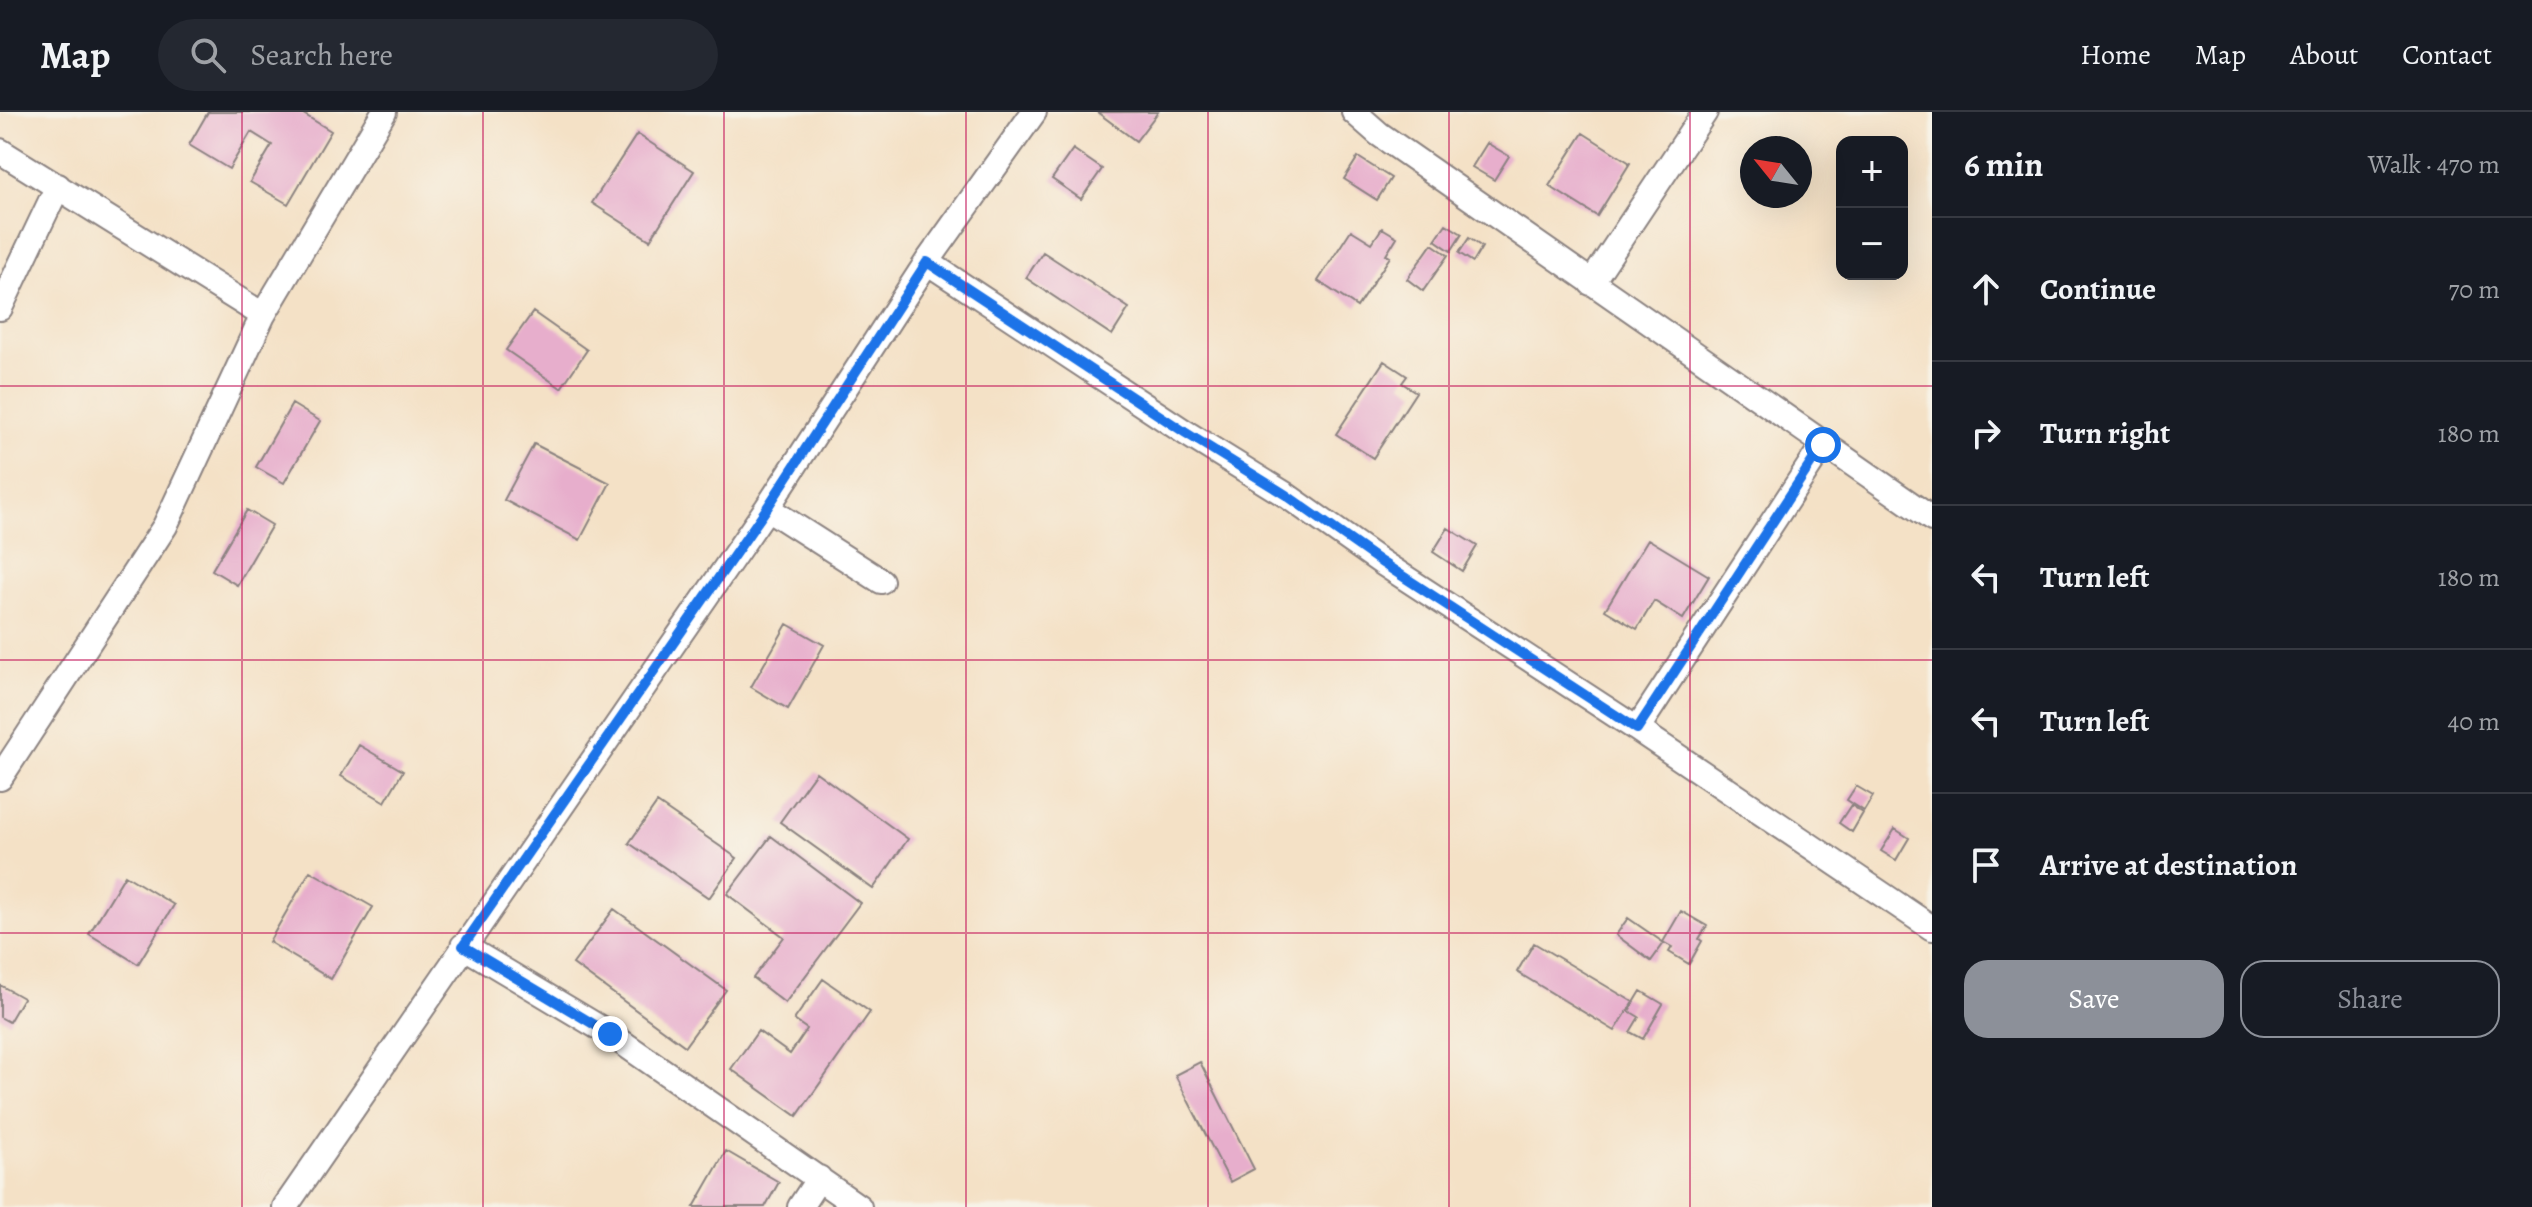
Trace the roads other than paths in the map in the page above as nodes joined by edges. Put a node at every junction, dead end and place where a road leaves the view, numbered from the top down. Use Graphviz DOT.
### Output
graph roads {
  1 [pos="384,112"];
  2 [pos="1034,112"];
  3 [pos="1354,112"];
  4 [pos="1705,112"];
  5 [pos="0,151"];
  6 [pos="58,186"];
  7 [pos="927,262"];
  8 [pos="1591,283"];
  9 [pos="0,308"];
  10 [pos="263,315"];
  11 [pos="1823,445"];
  12 [pos="767,508"];
  13 [pos="1932,519"];
  14 [pos="881,581"];
  15 [pos="1637,729"];
  16 [pos="0,778"];
  17 [pos="1932,928"];
  18 [pos="463,946"];
  19 [pos="819,1178"];
  20 [pos="285,1207"];
  21 [pos="800,1207"];
  22 [pos="859,1207"];
  1 -- 10 [label="street"];
  2 -- 7 [label="street"];
  3 -- 8 [label="street"];
  4 -- 8 [label="street"];
  5 -- 6 [label="street"];
  6 -- 9 [label="street"];
  6 -- 10 [label="street"];
  7 -- 12 [label="street"];
  7 -- 15 [label="street"];
  8 -- 11 [label="street"];
  10 -- 16 [label="street"];
  11 -- 13 [label="street"];
  11 -- 15 [label="street"];
  12 -- 14 [label="street"];
  12 -- 18 [label="street"];
  15 -- 17 [label="street"];
  18 -- 19 [label="street"];
  18 -- 20 [label="street"];
  19 -- 21 [label="street"];
  19 -- 22 [label="street"];
}
